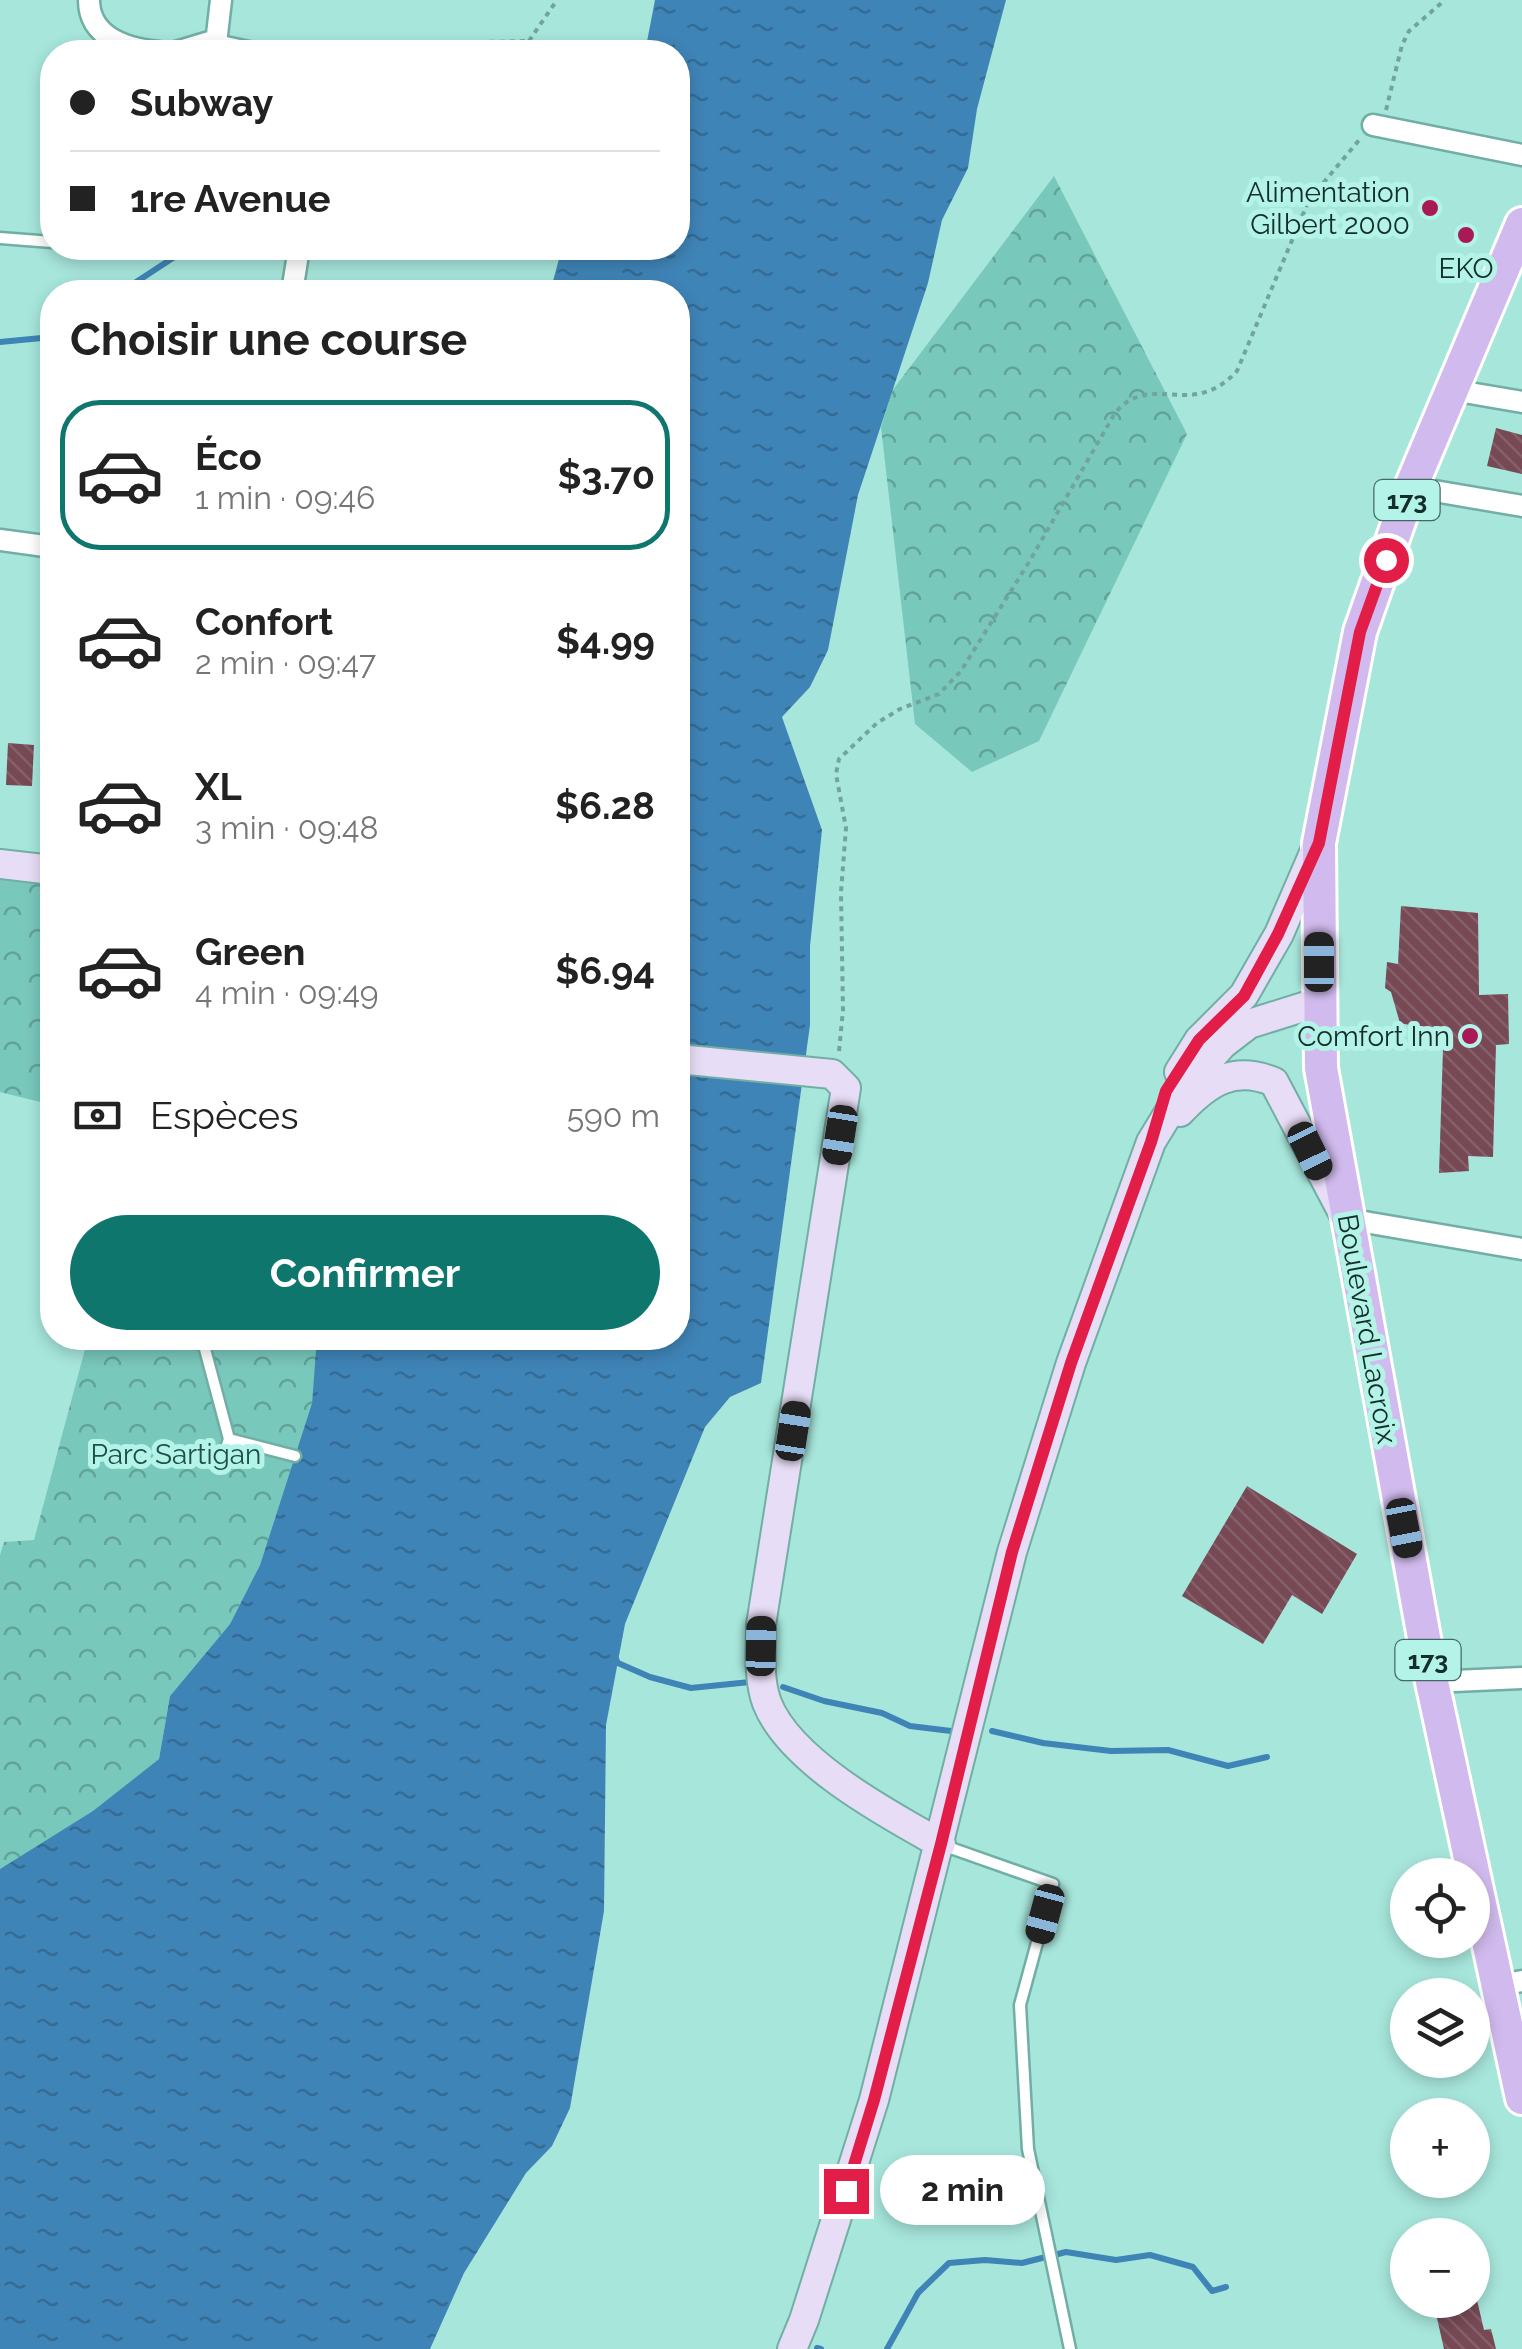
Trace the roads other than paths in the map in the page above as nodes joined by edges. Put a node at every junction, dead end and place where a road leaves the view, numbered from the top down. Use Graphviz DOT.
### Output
graph roads {
  1 [pos="89,0"];
  2 [pos="220,0"];
  3 [pos="112,40"];
  4 [pos="217,40"];
  5 [pos="1373,125"];
  6 [pos="1522,155"];
  7 [pos="1521,228"];
  8 [pos="0,238"];
  9 [pos="40,241"];
  10 [pos="1452,390"];
  11 [pos="1522,402"];
  12 [pos="1411,488"];
  13 [pos="1522,506"];
  14 [pos="0,540"];
  15 [pos="40,545"];
  16 [pos="1319,843"];
  17 [pos="0,864"];
  18 [pos="40,869"];
  19 [pos="1318,1002"];
  20 [pos="690,1060"];
  21 [pos="1151,1142"];
  22 [pos="1347,1219"];
  23 [pos="1522,1249"];
  24 [pos="205,1350"];
  25 [pos="229,1439"];
  26 [pos="295,1456"];
  27 [pos="220,1463"];
  28 [pos="1522,1678"];
  29 [pos="1432,1682"];
  30 [pos="941,1844"];
  31 [pos="1510,1983"];
  32 [pos="1522,2098"];
  33 [pos="792,2349"];
  34 [pos="1070,2349"];
  1 -- 3 [label="street"];
  2 -- 4 [label="street"];
  5 -- 6 [label="street"];
  7 -- 10 [label="main road, Boulevard Lacroix / 173"];
  8 -- 9 [label="lane"];
  10 -- 11 [label="street"];
  10 -- 12 [label="main road, Boulevard Lacroix / 173"];
  12 -- 13 [label="street"];
  12 -- 16 [label="main road, Boulevard Lacroix / 173"];
  14 -- 15 [label="street"];
  16 -- 19 [label="main road, Boulevard Lacroix / 173"];
  16 -- 21 [label="main road"];
  17 -- 18 [label="main road"];
  19 -- 21 [label="main road"];
  19 -- 22 [label="main road, Boulevard Lacroix / 173"];
  20 -- 30 [label="main road"];
  21 -- 22 [label="main road"];
  21 -- 30 [label="main road"];
  22 -- 23 [label="street"];
  22 -- 29 [label="main road, Boulevard Lacroix / 173"];
  24 -- 25 [label="lane"];
  25 -- 26 [label="lane"];
  25 -- 27 [label="lane"];
  28 -- 29 [label="street"];
  29 -- 31 [label="main road, Boulevard Lacroix / 173"];
  30 -- 33 [label="main road"];
  30 -- 34 [label="lane"];
  31 -- 32 [label="main road, Boulevard Lacroix / 173"];
}
